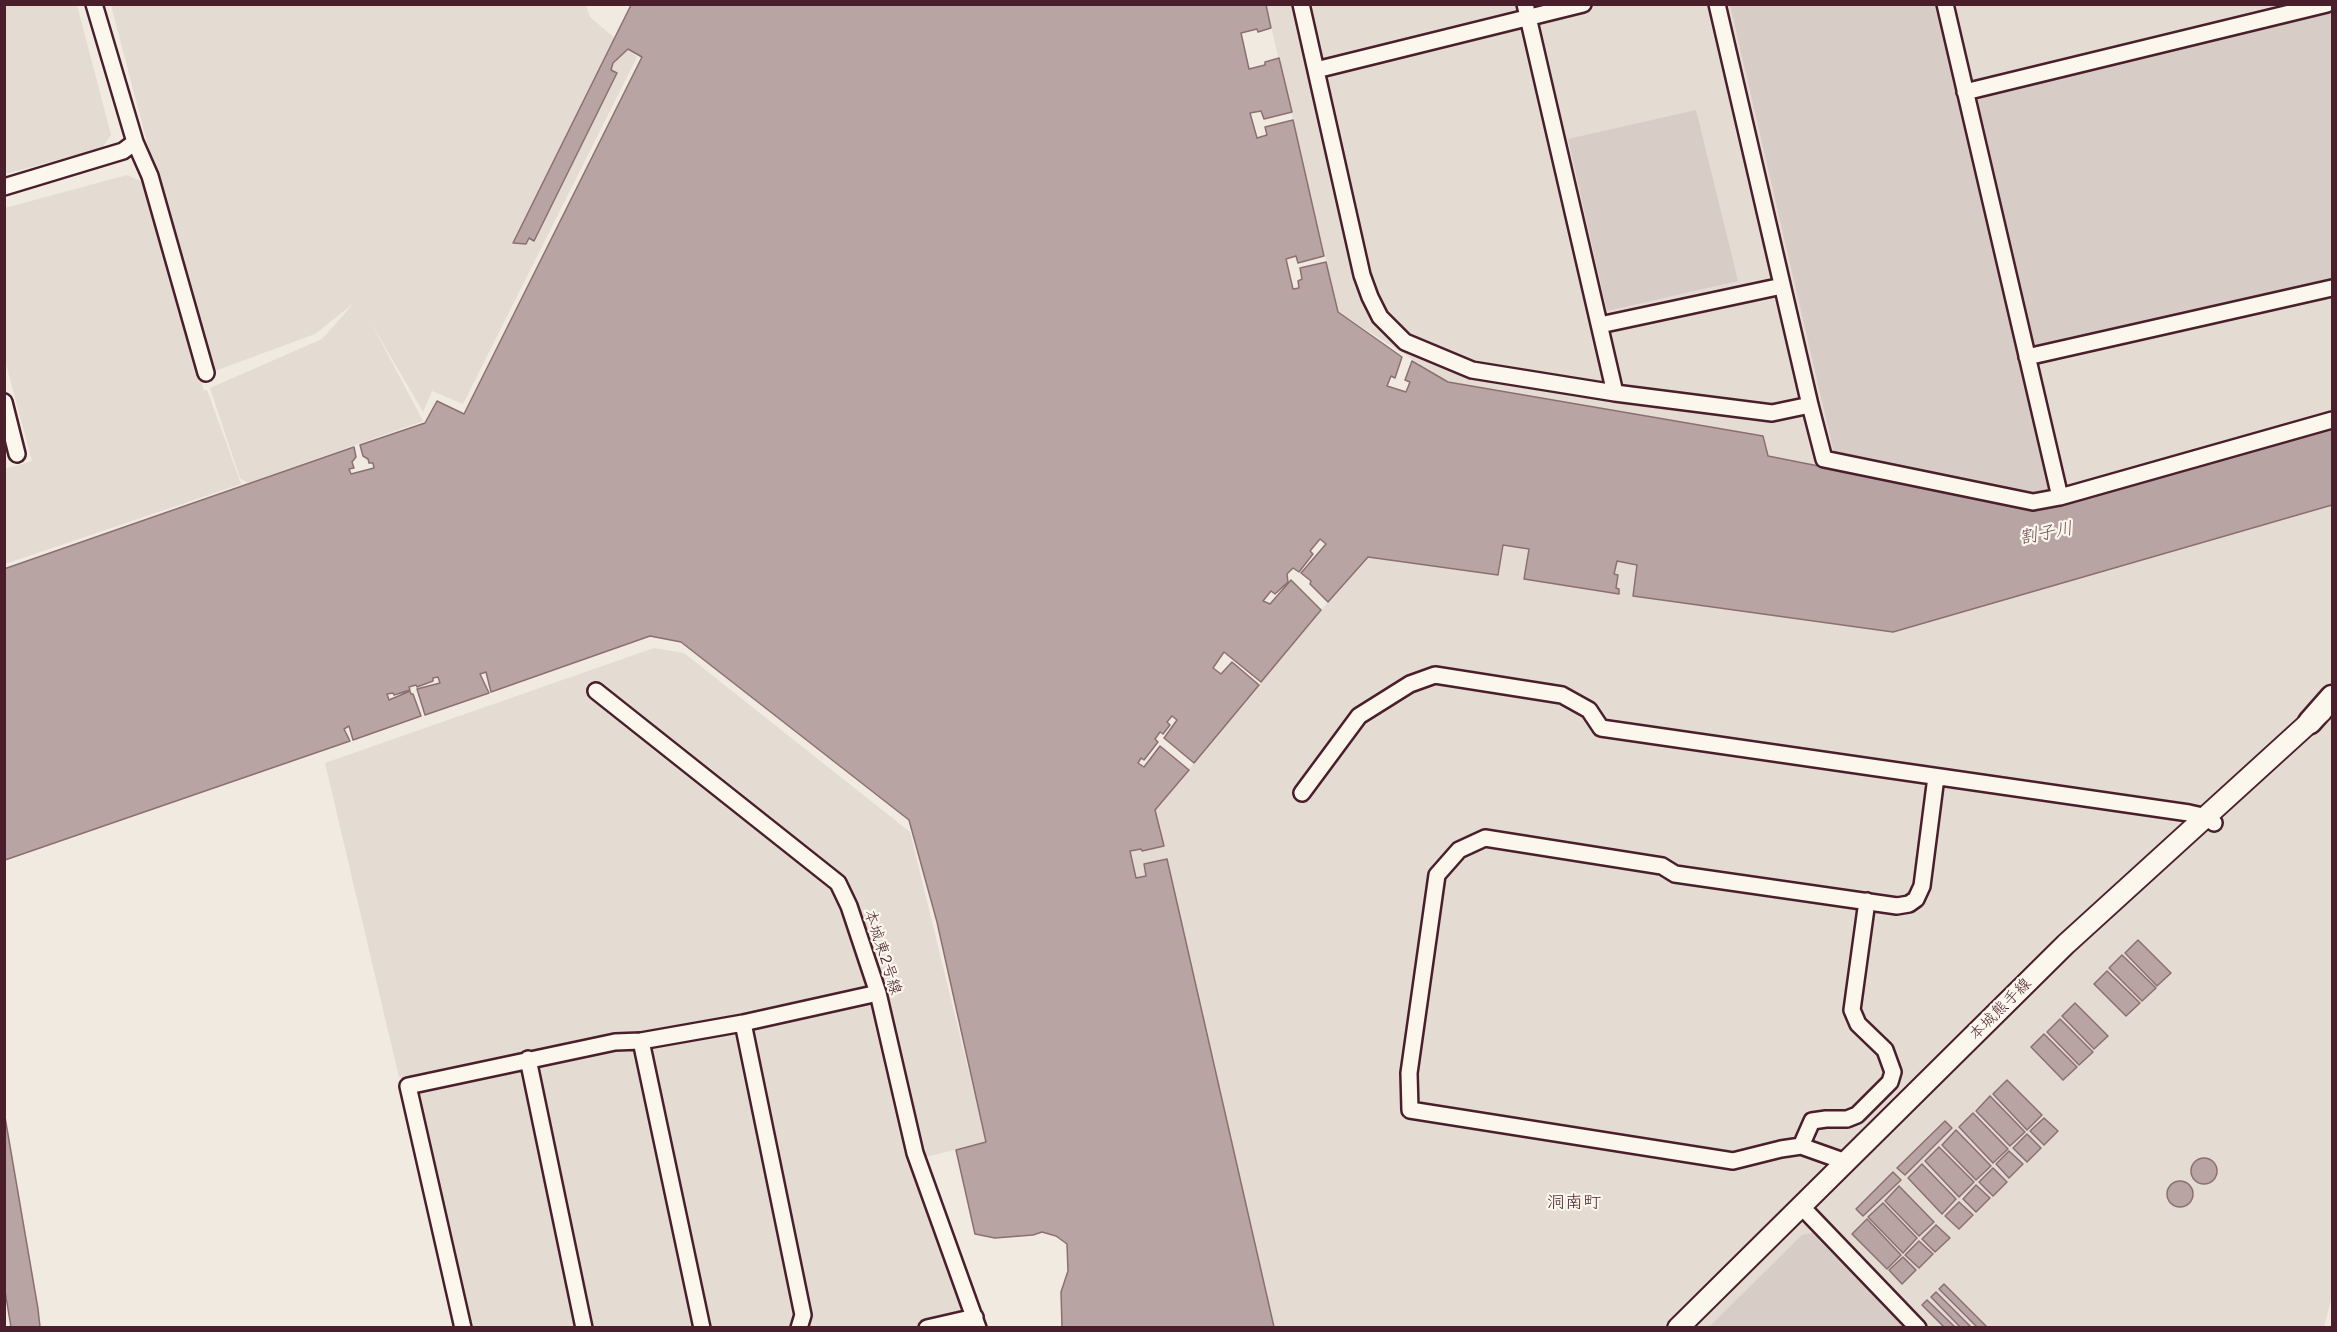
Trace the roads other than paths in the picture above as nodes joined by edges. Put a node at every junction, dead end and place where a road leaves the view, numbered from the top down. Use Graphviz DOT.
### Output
graph roads {
  1 [pos="94,4"];
  2 [pos="1301,4"];
  3 [pos="1583,4"];
  4 [pos="1717,4"];
  5 [pos="1945,4"];
  6 [pos="2327,4"];
  7 [pos="1527,11"];
  8 [pos="1316,70"];
  9 [pos="1965,92"];
  10 [pos="135,142"];
  11 [pos="4,187"];
  12 [pos="1782,286"];
  13 [pos="2332,288"];
  14 [pos="1600,325"];
  15 [pos="2027,357"];
  16 [pos="206,373"];
  17 [pos="1615,393"];
  18 [pos="4,402"];
  19 [pos="1810,405"];
  20 [pos="2332,420"];
  21 [pos="17,454"];
  22 [pos="2060,496"];
  23 [pos="596,691"];
  24 [pos="2332,697"];
  25 [pos="2332,702"];
  26 [pos="2332,717"];
  27 [pos="2310,722"];
  28 [pos="1936,777"];
  29 [pos="1302,793"];
  30 [pos="2210,820"];
  31 [pos="1867,901"];
  32 [pos="878,993"];
  33 [pos="744,1023"];
  34 [pos="641,1041"];
  35 [pos="528,1059"];
  36 [pos="1801,1146"];
  37 [pos="1846,1162"];
  38 [pos="1804,1210"];
  39 [pos="977,1322"];
  40 [pos="463,1328"];
  41 [pos="584,1328"];
  42 [pos="702,1328"];
  43 [pos="799,1328"];
  44 [pos="927,1328"];
  45 [pos="1678,1328"];
  46 [pos="1690,1328"];
  47 [pos="1918,1328"];
  1 -- 10 [label="street"];
  2 -- 8 [label="street"];
  3 -- 7 [label="street"];
  4 -- 12 [label="street"];
  5 -- 9 [label="street"];
  6 -- 9 [label="street"];
  7 -- 8 [label="street"];
  7 -- 14 [label="street"];
  8 -- 17 [label="street"];
  9 -- 15 [label="street"];
  10 -- 11 [label="street"];
  10 -- 16 [label="street"];
  12 -- 14 [label="street"];
  12 -- 19 [label="street"];
  13 -- 15 [label="street"];
  14 -- 17 [label="street"];
  15 -- 22 [label="street"];
  17 -- 19 [label="street"];
  18 -- 21 [label="street"];
  19 -- 22 [label="street"];
  20 -- 22 [label="street"];
  23 -- 32 [label="street, 本城東2号線"];
  24 -- 27 [label="highway"];
  25 -- 27 [label="main road, 本城熊手線"];
  26 -- 30 [label="main road, 本城熊手線"];
  27 -- 30 [label="main road, 本城熊手線"];
  28 -- 29 [label="street"];
  28 -- 30 [label="street"];
  28 -- 31 [label="street"];
  30 -- 37 [label="main road, 本城熊手線"];
  30 -- 38 [label="main road, 本城熊手線"];
  31 -- 36 [label="street"];
  31 -- 36 [label="street"];
  32 -- 33 [label="street"];
  32 -- 39 [label="street, 本城東2号線"];
  33 -- 34 [label="street"];
  33 -- 43 [label="street"];
  34 -- 35 [label="street"];
  34 -- 42 [label="street"];
  35 -- 40 [label="street"];
  35 -- 41 [label="street"];
  36 -- 37 [label="street"];
  37 -- 38 [label="main road, 本城熊手線"];
  38 -- 45 [label="main road, 本城熊手線"];
  38 -- 46 [label="main road, 本城熊手線"];
  38 -- 47 [label="street"];
  39 -- 44 [label="street"];
}
